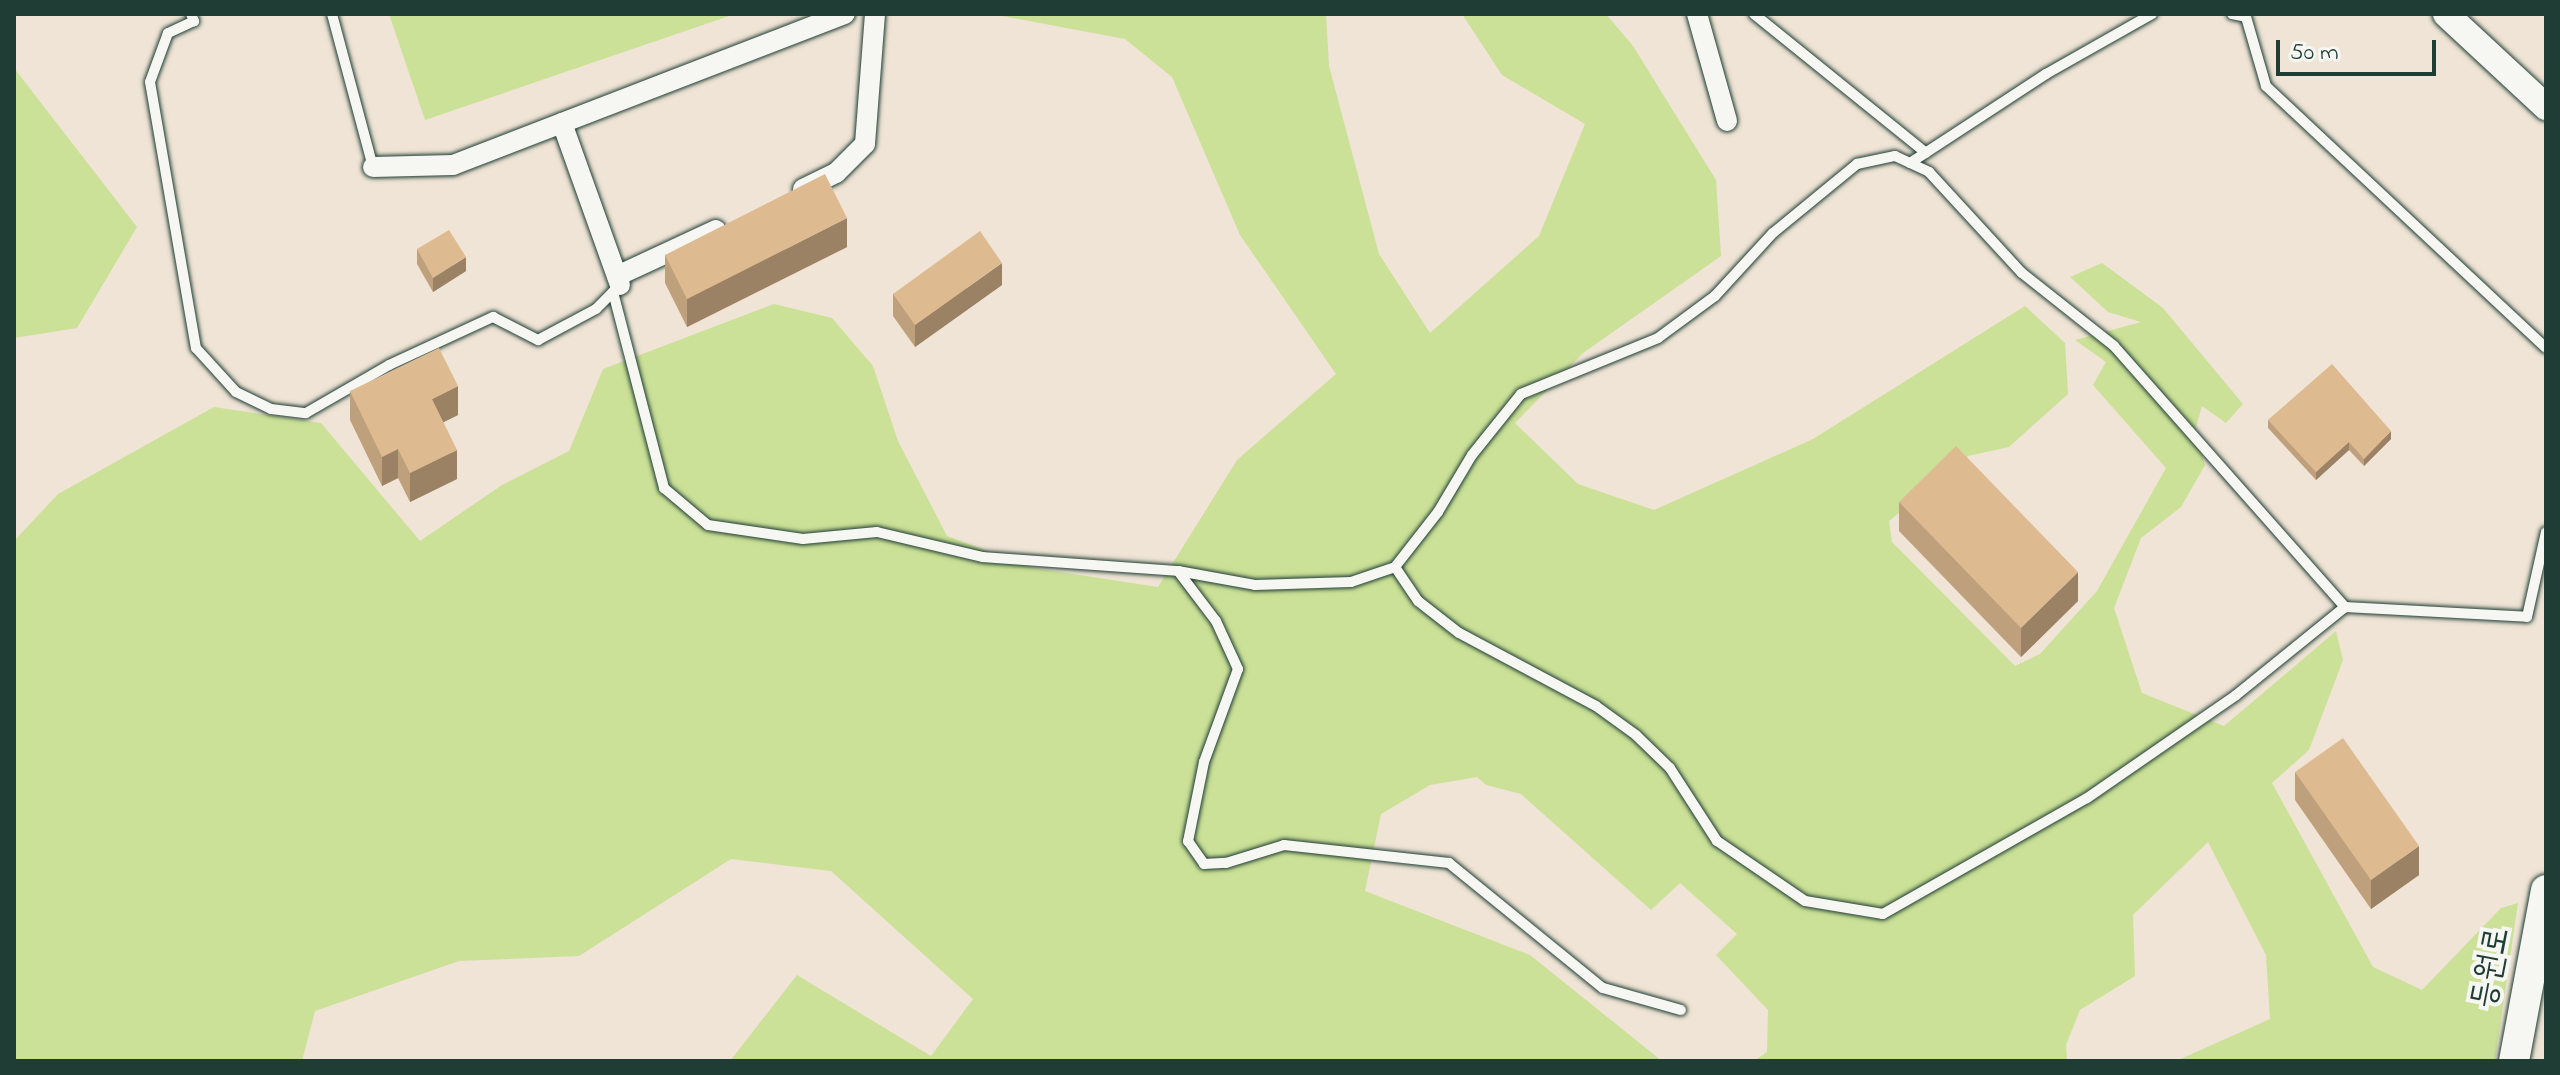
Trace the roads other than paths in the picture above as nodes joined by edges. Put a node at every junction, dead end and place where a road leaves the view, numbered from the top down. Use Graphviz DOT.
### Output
graph roads {
  1 [pos="191,14"];
  2 [pos="332,14"];
  3 [pos="845,14"];
  4 [pos="875,14"];
  5 [pos="1697,14"];
  6 [pos="1754,14"];
  7 [pos="2152,14"];
  8 [pos="2232,14"];
  9 [pos="2446,14"];
  10 [pos="2546,107"];
  11 [pos="1727,121"];
  12 [pos="562,123"];
  13 [pos="1926,153"];
  14 [pos="1910,163"];
  15 [pos="373,167"];
  16 [pos="781,199"];
  17 [pos="740,219"];
  18 [pos="616,284"];
  19 [pos="2546,348"];
  20 [pos="2546,532"];
  21 [pos="1395,567"];
  22 [pos="1178,571"];
  23 [pos="2345,607"];
  24 [pos="2546,890"];
  25 [pos="1681,1010"];
  26 [pos="2514,1061"];
  1 -- 18 [label="lane"];
  2 -- 15 [label="lane"];
  3 -- 12 [label="street"];
  4 -- 16 [label="street"];
  5 -- 11 [label="street"];
  6 -- 13 [label="lane"];
  7 -- 13 [label="lane"];
  8 -- 19 [label="lane"];
  9 -- 10 [label="street"];
  12 -- 15 [label="street"];
  12 -- 18 [label="street"];
  13 -- 14 [label="lane"];
  14 -- 21 [label="lane"];
  14 -- 23 [label="lane"];
  17 -- 18 [label="street"];
  18 -- 22 [label="lane"];
  20 -- 23 [label="lane"];
  21 -- 22 [label="lane"];
  21 -- 23 [label="lane"];
  22 -- 25 [label="lane"];
  24 -- 26 [label="main road, 등원로"];
}
